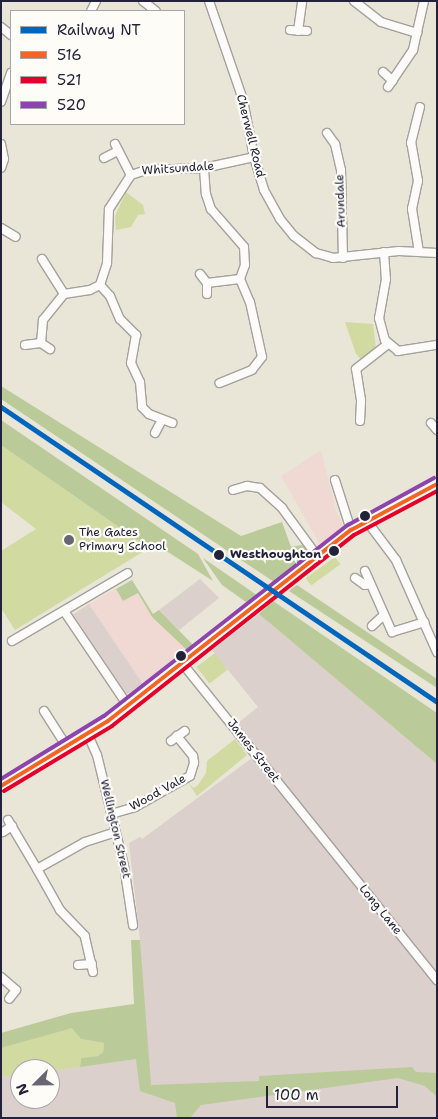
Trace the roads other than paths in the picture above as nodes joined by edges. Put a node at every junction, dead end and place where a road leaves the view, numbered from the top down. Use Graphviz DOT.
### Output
graph roads {
  1 [pos="143,1"];
  2 [pos="209,1"];
  3 [pos="302,1"];
  4 [pos="354,1"];
  5 [pos="424,1"];
  6 [pos="155,10"];
  7 [pos="307,31"];
  8 [pos="417,33"];
  9 [pos="383,72"];
  10 [pos="8,91"];
  11 [pos="1,102"];
  12 [pos="420,107"];
  13 [pos="327,133"];
  14 [pos="1,144"];
  15 [pos="254,157"];
  16 [pos="104,158"];
  17 [pos="1,168"];
  18 [pos="204,168"];
  19 [pos="131,174"];
  20 [pos="14,223"];
  21 [pos="1,228"];
  22 [pos="384,252"];
  23 [pos="419,252"];
  24 [pos="437,253"];
  25 [pos="344,258"];
  26 [pos="42,259"];
  27 [pos="200,274"];
  28 [pos="240,279"];
  29 [pos="207,283"];
  30 [pos="100,285"];
  31 [pos="64,294"];
  32 [pos="207,294"];
  33 [pos="145,333"];
  34 [pos="136,335"];
  35 [pos="41,343"];
  36 [pos="388,344"];
  37 [pos="25,345"];
  38 [pos="437,345"];
  39 [pos="50,349"];
  40 [pos="219,383"];
  41 [pos="162,420"];
  42 [pos="360,421"];
  43 [pos="172,423"];
  44 [pos="431,423"];
  45 [pos="437,430"];
  46 [pos="155,432"];
  47 [pos="335,480"];
  48 [pos="437,484"];
  49 [pos="233,490"];
  50 [pos="366,520"];
  51 [pos="351,530"];
  52 [pos="317,556"];
  53 [pos="365,571"];
  54 [pos="128,574"];
  55 [pos="355,578"];
  56 [pos="370,584"];
  57 [pos="64,611"];
  58 [pos="384,615"];
  59 [pos="424,622"];
  60 [pos="372,626"];
  61 [pos="12,641"];
  62 [pos="437,652"];
  63 [pos="182,663"];
  64 [pos="128,706"];
  65 [pos="44,711"];
  66 [pos="185,731"];
  67 [pos="88,735"];
  68 [pos="67,747"];
  69 [pos="1,786"];
  70 [pos="111,814"];
  71 [pos="2,832"];
  72 [pos="115,832"];
  73 [pos="324,840"];
  74 [pos="37,869"];
  75 [pos="134,925"];
  76 [pos="78,965"];
  77 [pos="1,977"];
  78 [pos="437,980"];
  79 [pos="9,999"];
  1 -- 6 [label="street"];
  2 -- 15 [label="street, Cherwell Road"];
  3 -- 7 [label="street"];
  4 -- 8 [label="street"];
  5 -- 8 [label="street"];
  8 -- 9 [label="street"];
  10 -- 11 [label="street"];
  12 -- 23 [label="street"];
  13 -- 25 [label="street, Arundale"];
  14 -- 17 [label="street"];
  15 -- 18 [label="street, Whitsundale"];
  15 -- 25 [label="street, Cherwell Road"];
  16 -- 19 [label="street, Whitsundale"];
  18 -- 19 [label="street, Whitsundale"];
  18 -- 28 [label="street"];
  19 -- 30 [label="street, Whitsundale"];
  20 -- 21 [label="street"];
  22 -- 23 [label="street, Cherwell Road"];
  22 -- 25 [label="street, Cherwell Road"];
  22 -- 36 [label="street"];
  23 -- 24 [label="street, Cherwell Road"];
  26 -- 31 [label="street"];
  27 -- 29 [label="street"];
  28 -- 29 [label="street"];
  28 -- 40 [label="street"];
  29 -- 32 [label="street"];
  30 -- 31 [label="street"];
  30 -- 34 [label="street"];
  31 -- 35 [label="street"];
  33 -- 34 [label="street"];
  34 -- 41 [label="street"];
  35 -- 37 [label="street"];
  35 -- 39 [label="street"];
  36 -- 38 [label="street"];
  36 -- 42 [label="street"];
  41 -- 43 [label="street"];
  41 -- 46 [label="street"];
  44 -- 45 [label="street"];
  47 -- 51 [label="street"];
  48 -- 50 [label="main road"];
  49 -- 52 [label="street"];
  50 -- 51 [label="main road"];
  50 -- 59 [label="street"];
  51 -- 52 [label="main road"];
  52 -- 63 [label="main road"];
  53 -- 56 [label="street"];
  54 -- 57 [label="street"];
  55 -- 56 [label="street"];
  56 -- 58 [label="street"];
  57 -- 61 [label="street"];
  57 -- 64 [label="street"];
  58 -- 59 [label="street"];
  58 -- 60 [label="street"];
  59 -- 62 [label="street"];
  63 -- 64 [label="main road"];
  63 -- 73 [label="street, James Street"];
  64 -- 67 [label="main road"];
  65 -- 68 [label="street"];
  66 -- 70 [label="street, Wood Vale"];
  67 -- 68 [label="main road"];
  67 -- 70 [label="street, Wellington Street"];
  68 -- 69 [label="main road"];
  70 -- 72 [label="street, Wellington Street"];
  71 -- 74 [label="street"];
  72 -- 74 [label="street"];
  72 -- 75 [label="street, Wellington Street"];
  73 -- 78 [label="street, Long Lane"];
  74 -- 76 [label="street"];
  77 -- 79 [label="street"];
}
